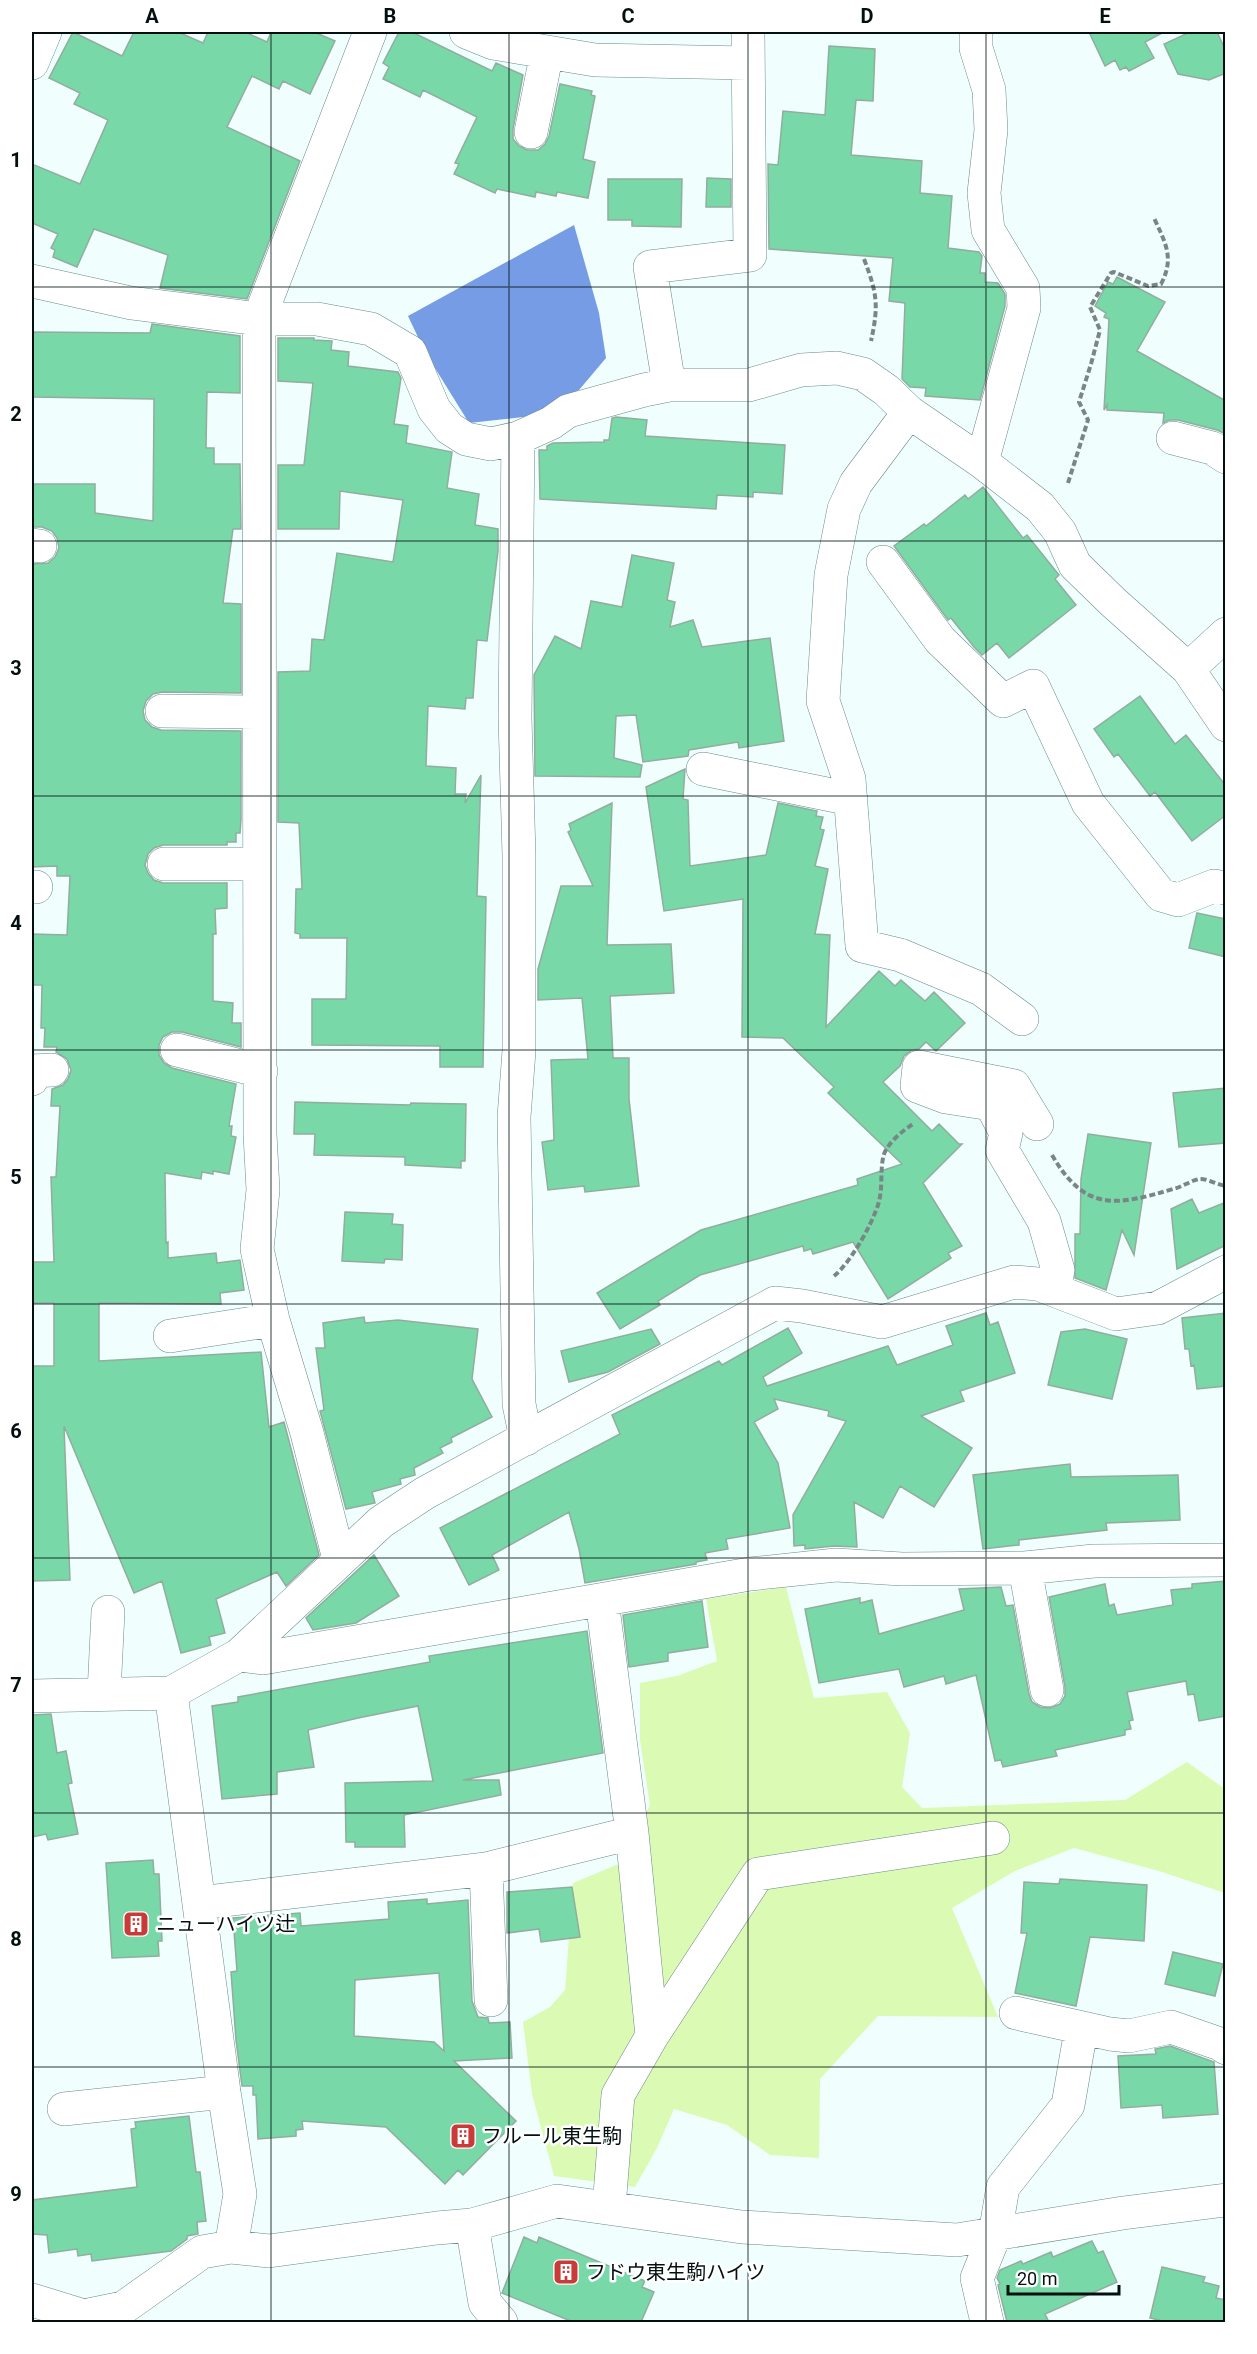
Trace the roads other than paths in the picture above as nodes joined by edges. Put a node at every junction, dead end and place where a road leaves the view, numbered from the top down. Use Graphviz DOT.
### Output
graph roads {
  1 [pos="45,32"];
  2 [pos="370,32"];
  3 [pos="466,32"];
  4 [pos="976,32"];
  5 [pos="747,47"];
  6 [pos="547,51"];
  7 [pos="32,63"];
  8 [pos="531,132"];
  9 [pos="32,281"];
  10 [pos="259,319"];
  11 [pos="669,385"];
  12 [pos="909,412"];
  13 [pos="518,438"];
  14 [pos="1173,438"];
  15 [pos="1226,457"];
  16 [pos="982,462"];
  17 [pos="883,562"];
  18 [pos="1226,634"];
  19 [pos="1188,669"];
  20 [pos="162,711"];
  21 [pos="259,712"];
  22 [pos="1226,725"];
  23 [pos="704,769"];
  24 [pos="851,799"];
  25 [pos="164,864"];
  26 [pos="259,864"];
  27 [pos="1226,888"];
  28 [pos="1022,1019"];
  29 [pos="177,1050"];
  30 [pos="261,1071"];
  31 [pos="1037,1124"];
  32 [pos="1226,1272"];
  33 [pos="1054,1290"];
  34 [pos="273,1320"];
  35 [pos="170,1336"];
  36 [pos="526,1438"];
  37 [pos="339,1559"];
  38 [pos="1226,1560"];
  39 [pos="1025,1568"];
  40 [pos="602,1600"];
  41 [pos="108,1612"];
  42 [pos="239,1655"];
  43 [pos="1047,1690"];
  44 [pos="104,1693"];
  45 [pos="171,1693"];
  46 [pos="32,1696"];
  47 [pos="632,1833"];
  48 [pos="993,1838"];
  49 [pos="486,1869"];
  50 [pos="199,1903"];
  51 [pos="491,2000"];
  52 [pos="1016,2013"];
  53 [pos="1082,2030"];
  54 [pos="652,2036"];
  55 [pos="1226,2048"];
  56 [pos="224,2092"];
  57 [pos="64,2109"];
  58 [pos="1226,2200"];
  59 [pos="609,2207"];
  60 [pos="472,2225"];
  61 [pos="995,2234"];
  62 [pos="231,2247"];
  63 [pos="32,2300"];
  64 [pos="501,2322"];
  65 [pos="987,2322"];
  1 -- 7 [label="street"];
  2 -- 10 [label="street"];
  3 -- 6 [label="street"];
  4 -- 16 [label="street"];
  5 -- 6 [label="street"];
  5 -- 11 [label="street"];
  6 -- 8 [label="street"];
  9 -- 10 [label="street"];
  10 -- 13 [label="street"];
  10 -- 21 [label="street"];
  11 -- 12 [label="street"];
  11 -- 13 [label="street"];
  12 -- 16 [label="street"];
  12 -- 24 [label="street"];
  13 -- 36 [label="street"];
  14 -- 15 [label="street"];
  16 -- 19 [label="street"];
  17 -- 27 [label="street"];
  18 -- 19 [label="street"];
  19 -- 22 [label="street"];
  20 -- 21 [label="street"];
  21 -- 26 [label="street"];
  23 -- 24 [label="street"];
  24 -- 28 [label="street"];
  25 -- 26 [label="street"];
  26 -- 30 [label="street"];
  29 -- 30 [label="street"];
  30 -- 34 [label="street"];
  31 -- 33 [label="street"];
  32 -- 33 [label="street"];
  33 -- 36 [label="street"];
  34 -- 35 [label="street"];
  34 -- 37 [label="street"];
  36 -- 37 [label="street"];
  37 -- 42 [label="street"];
  38 -- 39 [label="street"];
  39 -- 40 [label="street"];
  39 -- 43 [label="street"];
  40 -- 42 [label="street"];
  40 -- 47 [label="street"];
  41 -- 44 [label="street"];
  42 -- 45 [label="street"];
  44 -- 45 [label="street"];
  44 -- 46 [label="street"];
  45 -- 50 [label="street"];
  47 -- 49 [label="street"];
  47 -- 54 [label="street"];
  48 -- 54 [label="street"];
  49 -- 50 [label="street"];
  49 -- 51 [label="street"];
  50 -- 56 [label="street"];
  52 -- 53 [label="street"];
  53 -- 55 [label="street"];
  53 -- 61 [label="street"];
  54 -- 59 [label="street"];
  56 -- 57 [label="street"];
  56 -- 62 [label="street"];
  58 -- 61 [label="street"];
  59 -- 60 [label="street"];
  59 -- 61 [label="street"];
  60 -- 62 [label="street"];
  60 -- 64 [label="street"];
  61 -- 65 [label="street"];
  62 -- 63 [label="street"];
}
